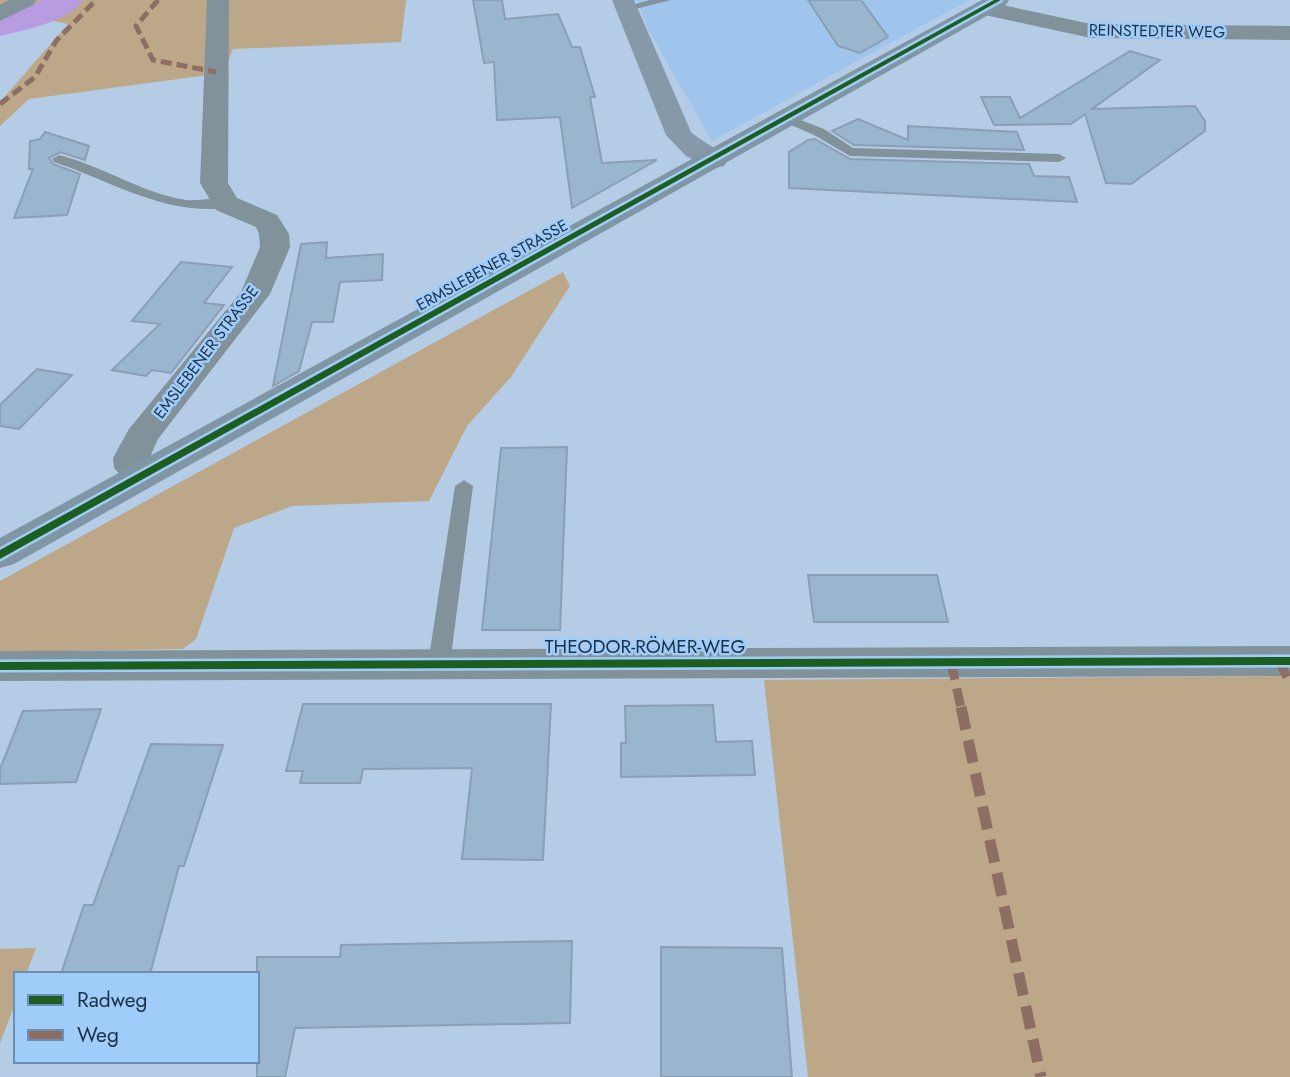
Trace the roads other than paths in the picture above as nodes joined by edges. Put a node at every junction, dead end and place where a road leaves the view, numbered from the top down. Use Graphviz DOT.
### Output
graph roads {
  1 [pos="25,0"];
  2 [pos="218,0"];
  3 [pos="666,0"];
  4 [pos="625,4"];
  5 [pos="991,4"];
  6 [pos="0,14"];
  7 [pos="1290,33"];
  8 [pos="788,119"];
  9 [pos="1059,158"];
  10 [pos="59,159"];
  11 [pos="715,160"];
  12 [pos="226,204"];
  13 [pos="142,477"];
  14 [pos="464,486"];
  15 [pos="0,555"];
  16 [pos="1290,661"];
  17 [pos="439,664"];
  18 [pos="0,666"];
  1 -- 6 [label="street"];
  2 -- 12 [label="street"];
  3 -- 4 [label="lane"];
  4 -- 11 [label="main road"];
  5 -- 7 [label="street, REINSTEDTER WEG"];
  5 -- 8 [label="main road, ERMSLEBENER STRASSE"];
  8 -- 9 [label="lane"];
  8 -- 11 [label="main road, ERMSLEBENER STRASSE"];
  10 -- 12 [label="lane"];
  11 -- 13 [label="main road, ERMSLEBENER STRASSE"];
  12 -- 13 [label="street, EMSLEBENER STRASSE"];
  13 -- 15 [label="main road, ERMSLEBENER STRASSE"];
  14 -- 17 [label="lane"];
  16 -- 17 [label="street, THEODOR-RÖMER-WEG"];
  17 -- 18 [label="street, THEODOR-RÖMER-WEG"];
}
